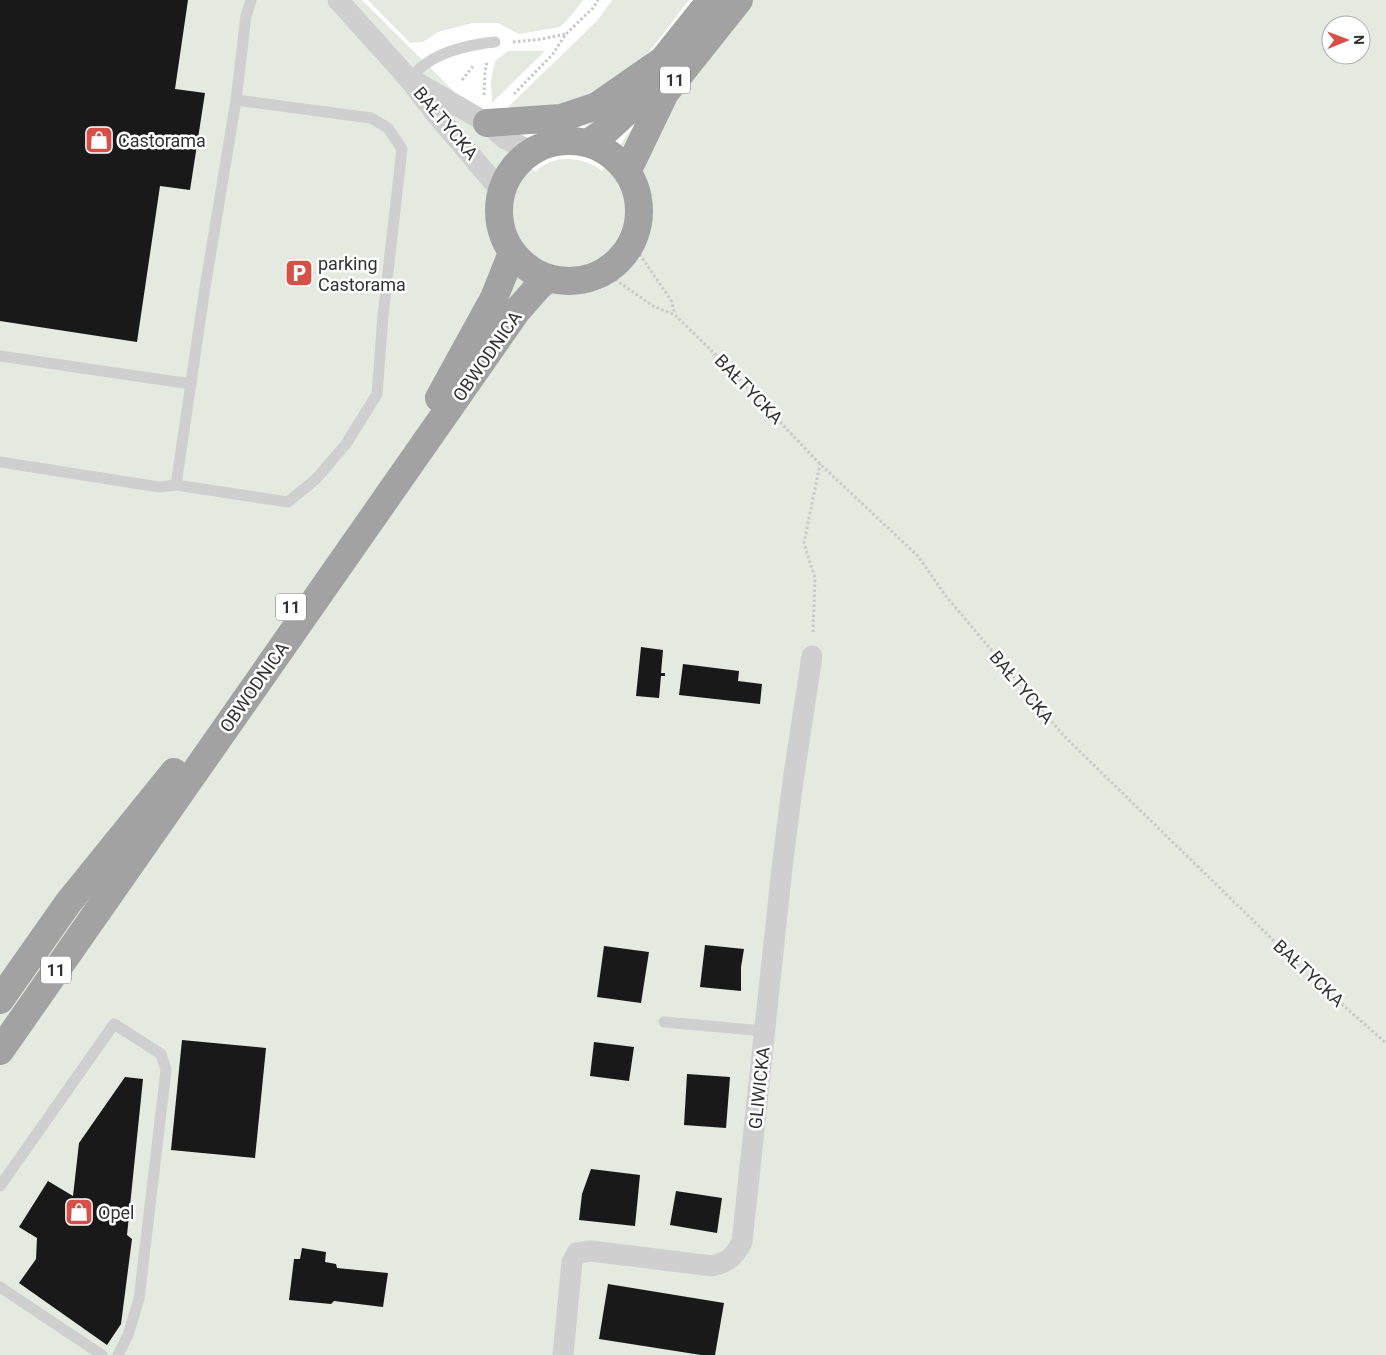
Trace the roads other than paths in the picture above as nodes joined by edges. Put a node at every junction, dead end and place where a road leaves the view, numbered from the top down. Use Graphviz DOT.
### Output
graph roads {
  1 [pos="251,0"];
  2 [pos="338,0"];
  3 [pos="711,0"];
  4 [pos="739,0"];
  5 [pos="495,42"];
  6 [pos="663,60"];
  7 [pos="409,79"];
  8 [pos="236,100"];
  9 [pos="487,123"];
  10 [pos="588,143"];
  11 [pos="532,151"];
  12 [pos="628,170"];
  13 [pos="501,191"];
  14 [pos="512,253"];
  15 [pos="548,278"];
  16 [pos="0,356"];
  17 [pos="191,384"];
  18 [pos="0,462"];
  19 [pos="176,485"];
  20 [pos="812,656"];
  21 [pos="0,1000"];
  22 [pos="664,1022"];
  23 [pos="765,1031"];
  24 [pos="0,1051"];
  25 [pos="0,1186"];
  26 [pos="0,1287"];
  27 [pos="102,1355"];
  28 [pos="118,1355"];
  29 [pos="564,1355"];
  1 -- 8 [label="lane"];
  2 -- 7 [label="street, BAŁTYCKA"];
  3 -- 6 [label="highway, 11"];
  4 -- 12 [label="highway, 11"];
  5 -- 7 [label="lane"];
  6 -- 9 [label="highway"];
  6 -- 10 [label="highway, 11"];
  7 -- 9 [label="street, BAŁTYCKA"];
  7 -- 13 [label="street, BAŁTYCKA"];
  8 -- 17 [label="lane"];
  8 -- 19 [label="lane"];
  9 -- 11 [label="street, BAŁTYCKA"];
  10 -- 11 [label="highway"];
  10 -- 12 [label="highway"];
  11 -- 13 [label="highway"];
  12 -- 15 [label="highway"];
  13 -- 14 [label="highway"];
  14 -- 15 [label="highway"];
  14 -- 21 [label="highway, OBWODNICA / 11"];
  15 -- 24 [label="highway, OBWODNICA / 11"];
  16 -- 17 [label="lane"];
  17 -- 19 [label="lane"];
  18 -- 19 [label="lane"];
  20 -- 23 [label="street, GLIWICKA"];
  22 -- 23 [label="lane"];
  23 -- 29 [label="street, GLIWICKA"];
  25 -- 28 [label="lane"];
  26 -- 27 [label="lane"];
}
